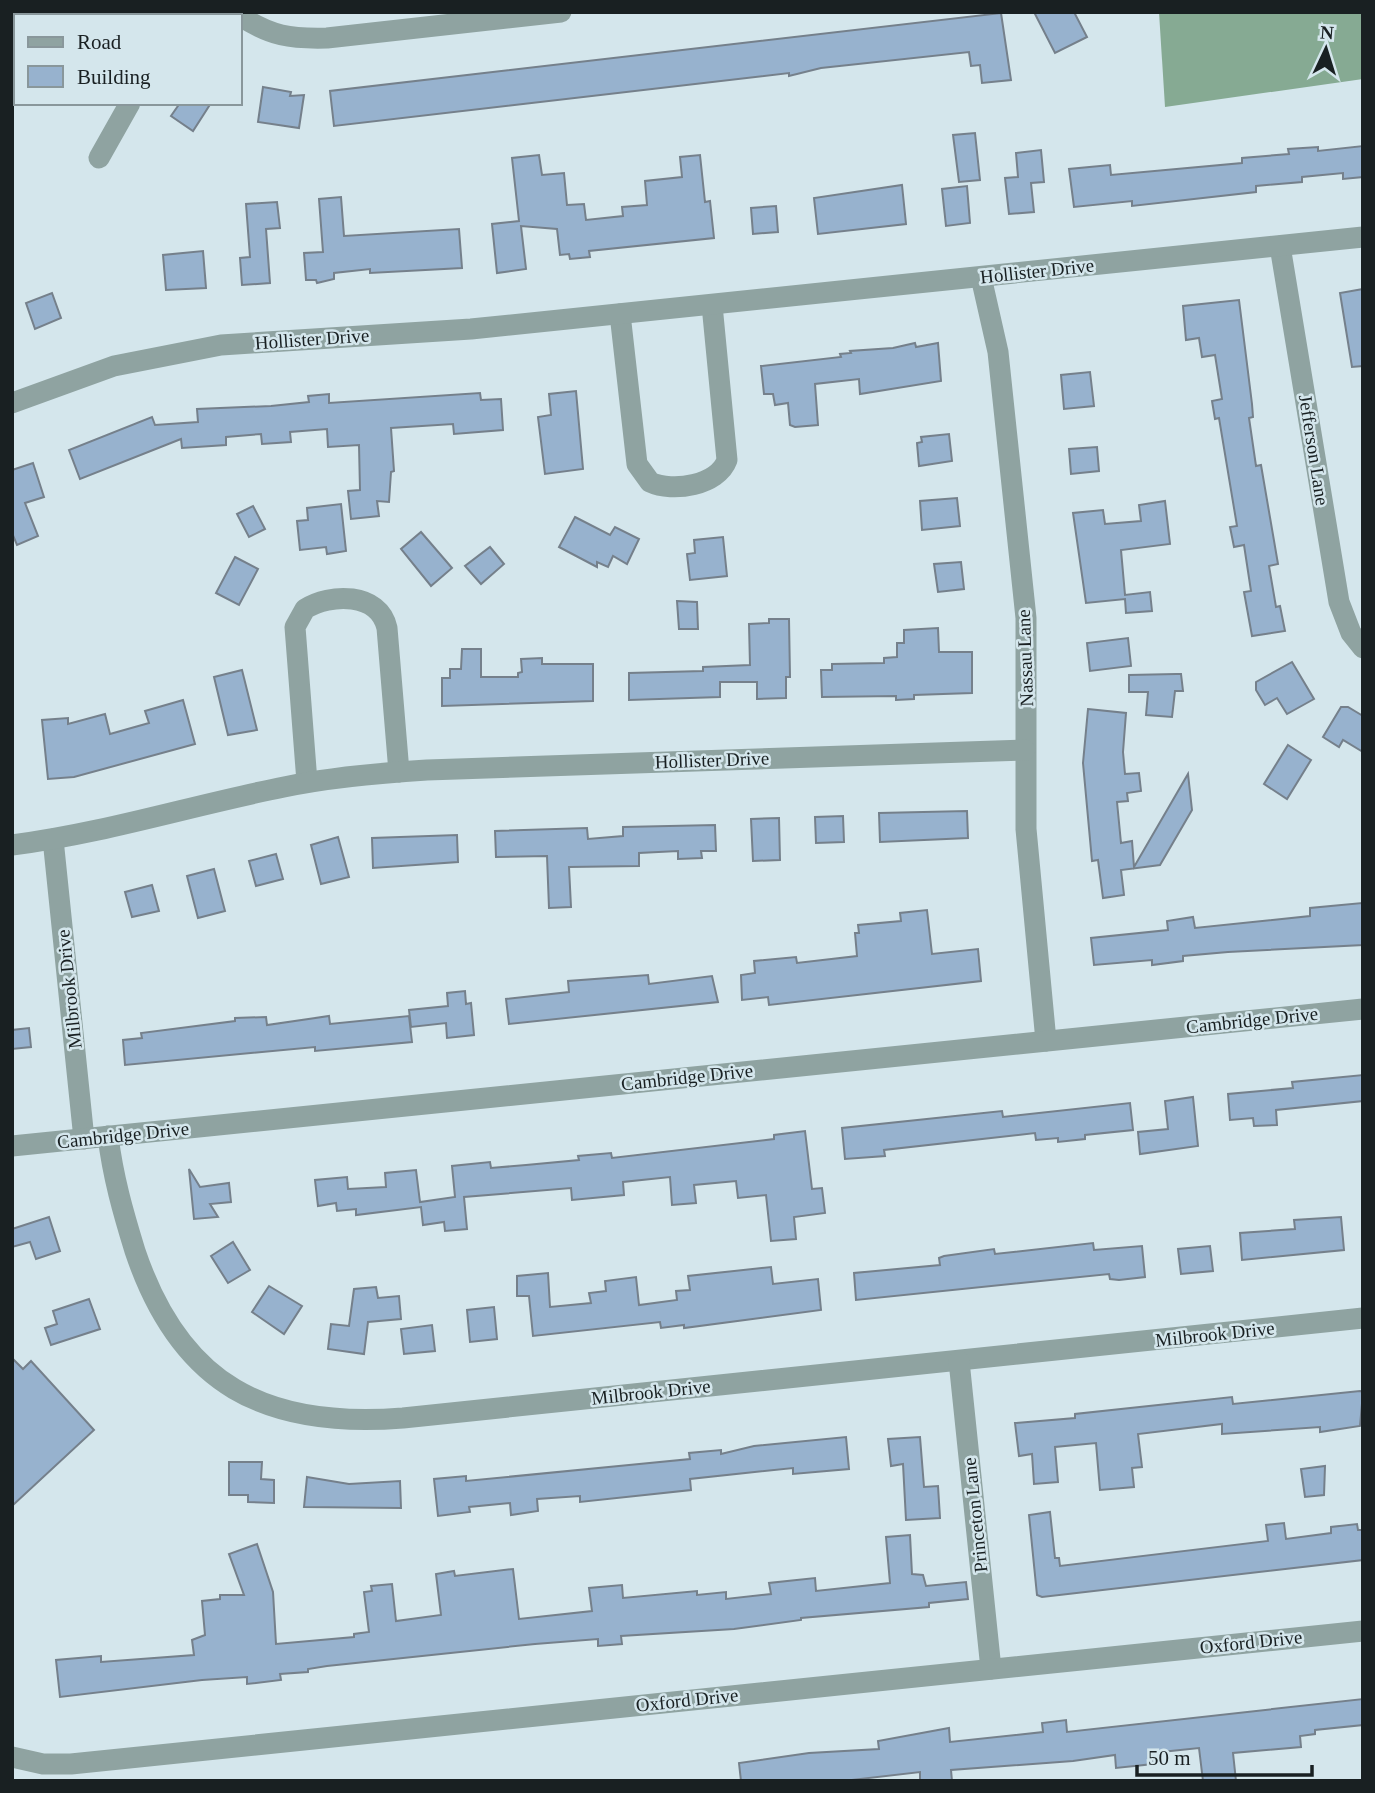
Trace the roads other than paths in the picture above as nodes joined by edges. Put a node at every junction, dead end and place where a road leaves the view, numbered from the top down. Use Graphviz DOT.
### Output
graph roads {
  1 [pos="561,12"];
  2 [pos="242,18"];
  3 [pos="129,105"];
  4 [pos="99,158"];
  5 [pos="1363,237"];
  6 [pos="1280,246"];
  7 [pos="981,276"];
  8 [pos="712,304"];
  9 [pos="620,314"];
  10 [pos="12,402"];
  11 [pos="1363,648"];
  12 [pos="1025,750"];
  13 [pos="399,772"];
  14 [pos="307,782"];
  15 [pos="53,839"];
  16 [pos="12,845"];
  17 [pos="1363,1009"];
  18 [pos="1046,1041"];
  19 [pos="108,1136"];
  20 [pos="84,1139"];
  21 [pos="12,1146"];
  22 [pos="1363,1318"];
  23 [pos="959,1361"];
  24 [pos="1363,1631"];
  25 [pos="991,1669"];
  26 [pos="12,1758"];
  1 -- 2 [label="street"];
  3 -- 4 [label="street"];
  5 -- 6 [label="street, Hollister Drive"];
  6 -- 7 [label="street, Hollister Drive"];
  6 -- 11 [label="street, Jefferson Lane"];
  7 -- 8 [label="street, Hollister Drive"];
  7 -- 12 [label="street, Nassau Lane"];
  8 -- 9 [label="street, Hollister Drive"];
  8 -- 9 [label="street"];
  9 -- 10 [label="street, Hollister Drive"];
  12 -- 13 [label="street, Hollister Drive"];
  12 -- 18 [label="street, Nassau Lane"];
  13 -- 14 [label="street, Hollister Drive"];
  13 -- 14 [label="street"];
  14 -- 15 [label="street, Hollister Drive"];
  15 -- 16 [label="street, Hollister Drive"];
  15 -- 20 [label="street, Milbrook Drive"];
  17 -- 18 [label="street, Cambridge Drive"];
  18 -- 19 [label="street, Cambridge Drive"];
  19 -- 20 [label="street, Cambridge Drive"];
  19 -- 23 [label="street, Milbrook Drive"];
  20 -- 21 [label="street, Cambridge Drive"];
  22 -- 23 [label="street, Milbrook Drive"];
  23 -- 25 [label="street, Princeton Lane"];
  24 -- 25 [label="street, Oxford Drive"];
  25 -- 26 [label="street, Oxford Drive"];
}
